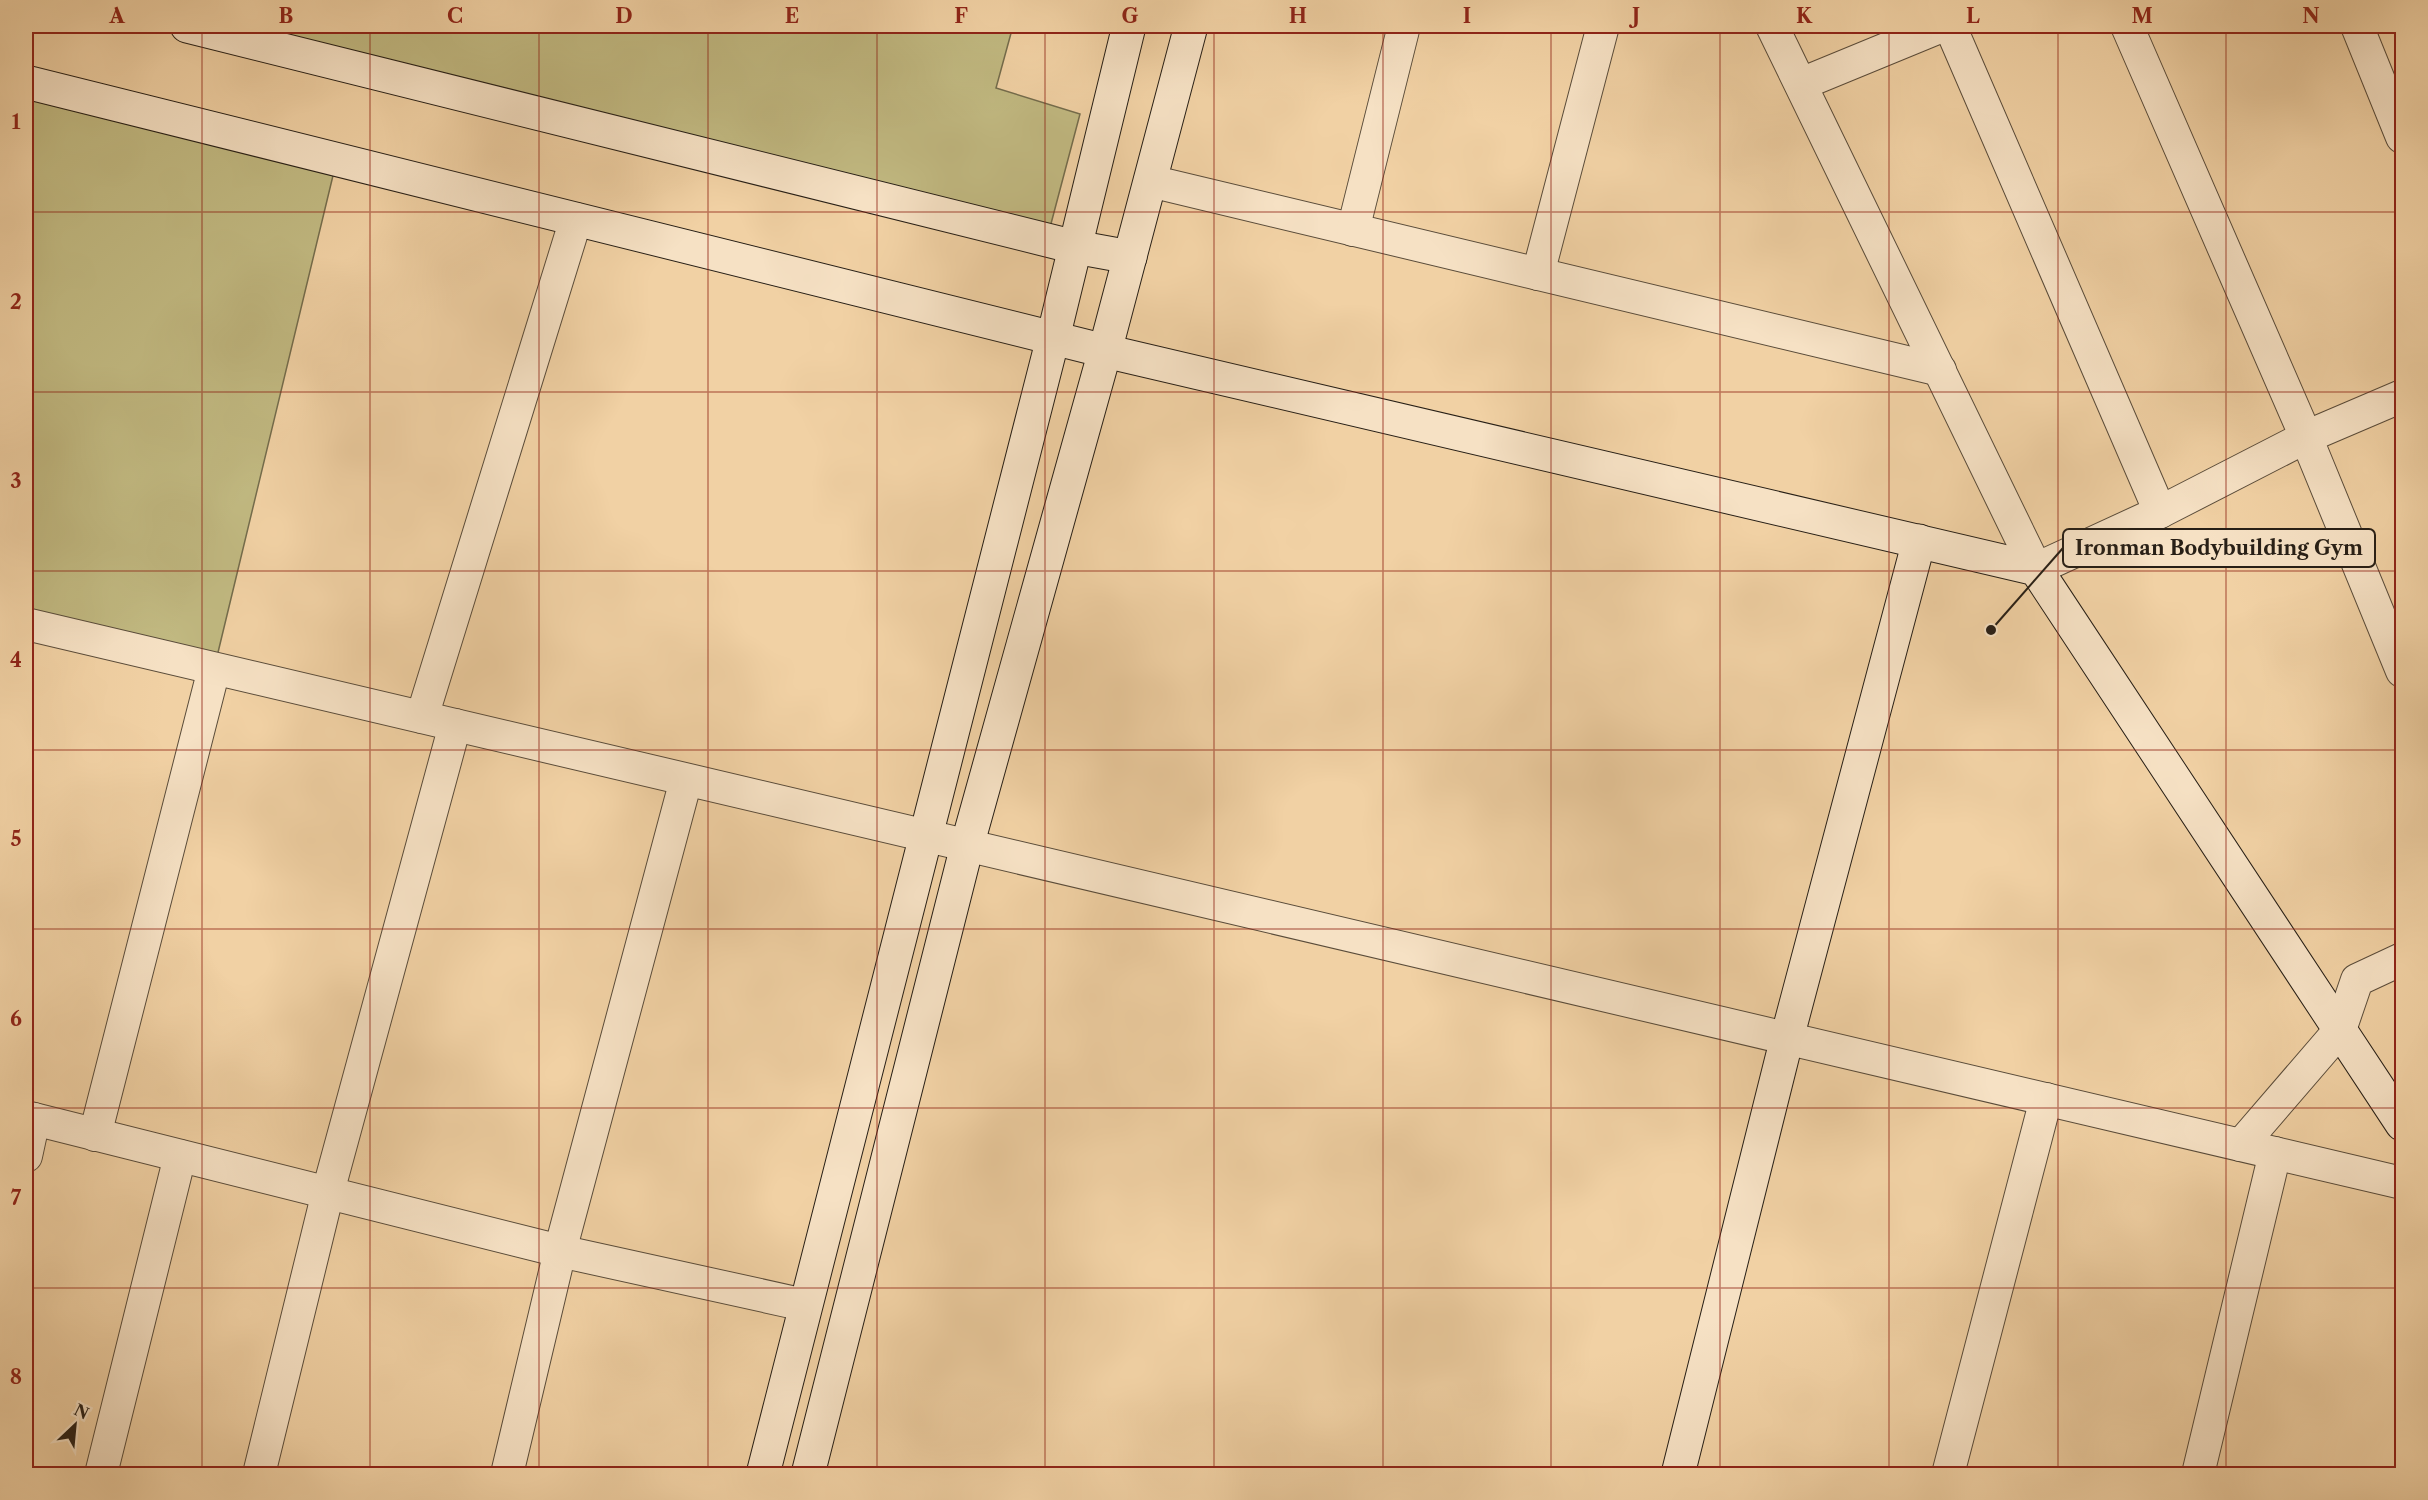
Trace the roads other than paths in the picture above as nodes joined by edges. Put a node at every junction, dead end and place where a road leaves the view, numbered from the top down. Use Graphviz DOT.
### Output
graph roads {
  1 [pos="187,26"];
  2 [pos="1129,26"];
  3 [pos="1191,26"];
  4 [pos="1404,26"];
  5 [pos="1603,26"];
  6 [pos="1772,26"];
  7 [pos="1942,26"];
  8 [pos="1950,26"];
  9 [pos="2127,26"];
  10 [pos="2357,26"];
  11 [pos="26,82"];
  12 [pos="1801,84"];
  13 [pos="2403,137"];
  14 [pos="1150,181"];
  15 [pos="576,219"];
  16 [pos="1353,230"];
  17 [pos="1075,247"];
  18 [pos="1130,257"];
  19 [pos="1538,274"];
  20 [pos="1053,338"];
  21 [pos="1105,351"];
  22 [pos="1940,370"];
  23 [pos="2403,396"];
  24 [pos="2306,437"];
  25 [pos="2160,512"];
  26 [pos="1919,541"];
  27 [pos="2036,569"];
  28 [pos="26,624"];
  29 [pos="214,669"];
  30 [pos="2403,671"];
  31 [pos="422,717"];
  32 [pos="455,725"];
  33 [pos="686,780"];
  34 [pos="924,836"];
  35 [pos="967,846"];
  36 [pos="2403,958"];
  37 [pos="2340,1030"];
  38 [pos="1787,1038"];
  39 [pos="2046,1099"];
  40 [pos="30,1118"];
  41 [pos="2403,1124"];
  42 [pos="95,1135"];
  43 [pos="2241,1145"];
  44 [pos="2275,1153"];
  45 [pos="26,1156"];
  46 [pos="180,1156"];
  47 [pos="2403,1183"];
  48 [pos="328,1192"];
  49 [pos="560,1251"];
  50 [pos="805,1305"];
  51 [pos="101,1474"];
  52 [pos="259,1474"];
  53 [pos="507,1474"];
  54 [pos="763,1474"];
  55 [pos="808,1474"];
  56 [pos="1678,1474"];
  57 [pos="1948,1474"];
  58 [pos="2198,1474"];
  1 -- 17 [label="street"];
  2 -- 17 [label="street"];
  3 -- 14 [label="street"];
  4 -- 16 [label="street"];
  5 -- 19 [label="street"];
  6 -- 12 [label="street"];
  7 -- 12 [label="street"];
  8 -- 25 [label="street"];
  9 -- 24 [label="street"];
  10 -- 13 [label="street"];
  11 -- 15 [label="street"];
  12 -- 22 [label="street"];
  14 -- 16 [label="street"];
  14 -- 18 [label="street"];
  15 -- 20 [label="street"];
  15 -- 31 [label="street"];
  16 -- 19 [label="street"];
  17 -- 18 [label="street"];
  17 -- 20 [label="street"];
  18 -- 21 [label="street"];
  19 -- 22 [label="street"];
  20 -- 21 [label="street"];
  20 -- 34 [label="street"];
  21 -- 26 [label="street"];
  21 -- 35 [label="street"];
  22 -- 27 [label="street"];
  23 -- 24 [label="street"];
  24 -- 25 [label="street"];
  24 -- 30 [label="street"];
  25 -- 27 [label="street"];
  26 -- 27 [label="street"];
  26 -- 38 [label="street"];
  27 -- 37 [label="street"];
  28 -- 29 [label="street"];
  29 -- 31 [label="street"];
  29 -- 42 [label="street"];
  31 -- 32 [label="street"];
  32 -- 33 [label="street"];
  32 -- 48 [label="street"];
  33 -- 34 [label="street"];
  33 -- 49 [label="street"];
  34 -- 35 [label="street"];
  34 -- 50 [label="street"];
  35 -- 38 [label="street"];
  35 -- 55 [label="street"];
  36 -- 37 [label="street"];
  37 -- 41 [label="street"];
  37 -- 43 [label="street"];
  38 -- 39 [label="street"];
  38 -- 56 [label="street"];
  39 -- 43 [label="street"];
  39 -- 57 [label="street"];
  40 -- 42 [label="street"];
  40 -- 45 [label="street"];
  42 -- 46 [label="street"];
  43 -- 44 [label="street"];
  44 -- 47 [label="street"];
  44 -- 58 [label="street"];
  46 -- 48 [label="street"];
  46 -- 51 [label="street"];
  48 -- 49 [label="street"];
  48 -- 52 [label="street"];
  49 -- 50 [label="street"];
  49 -- 53 [label="street"];
  50 -- 54 [label="street"];
}
